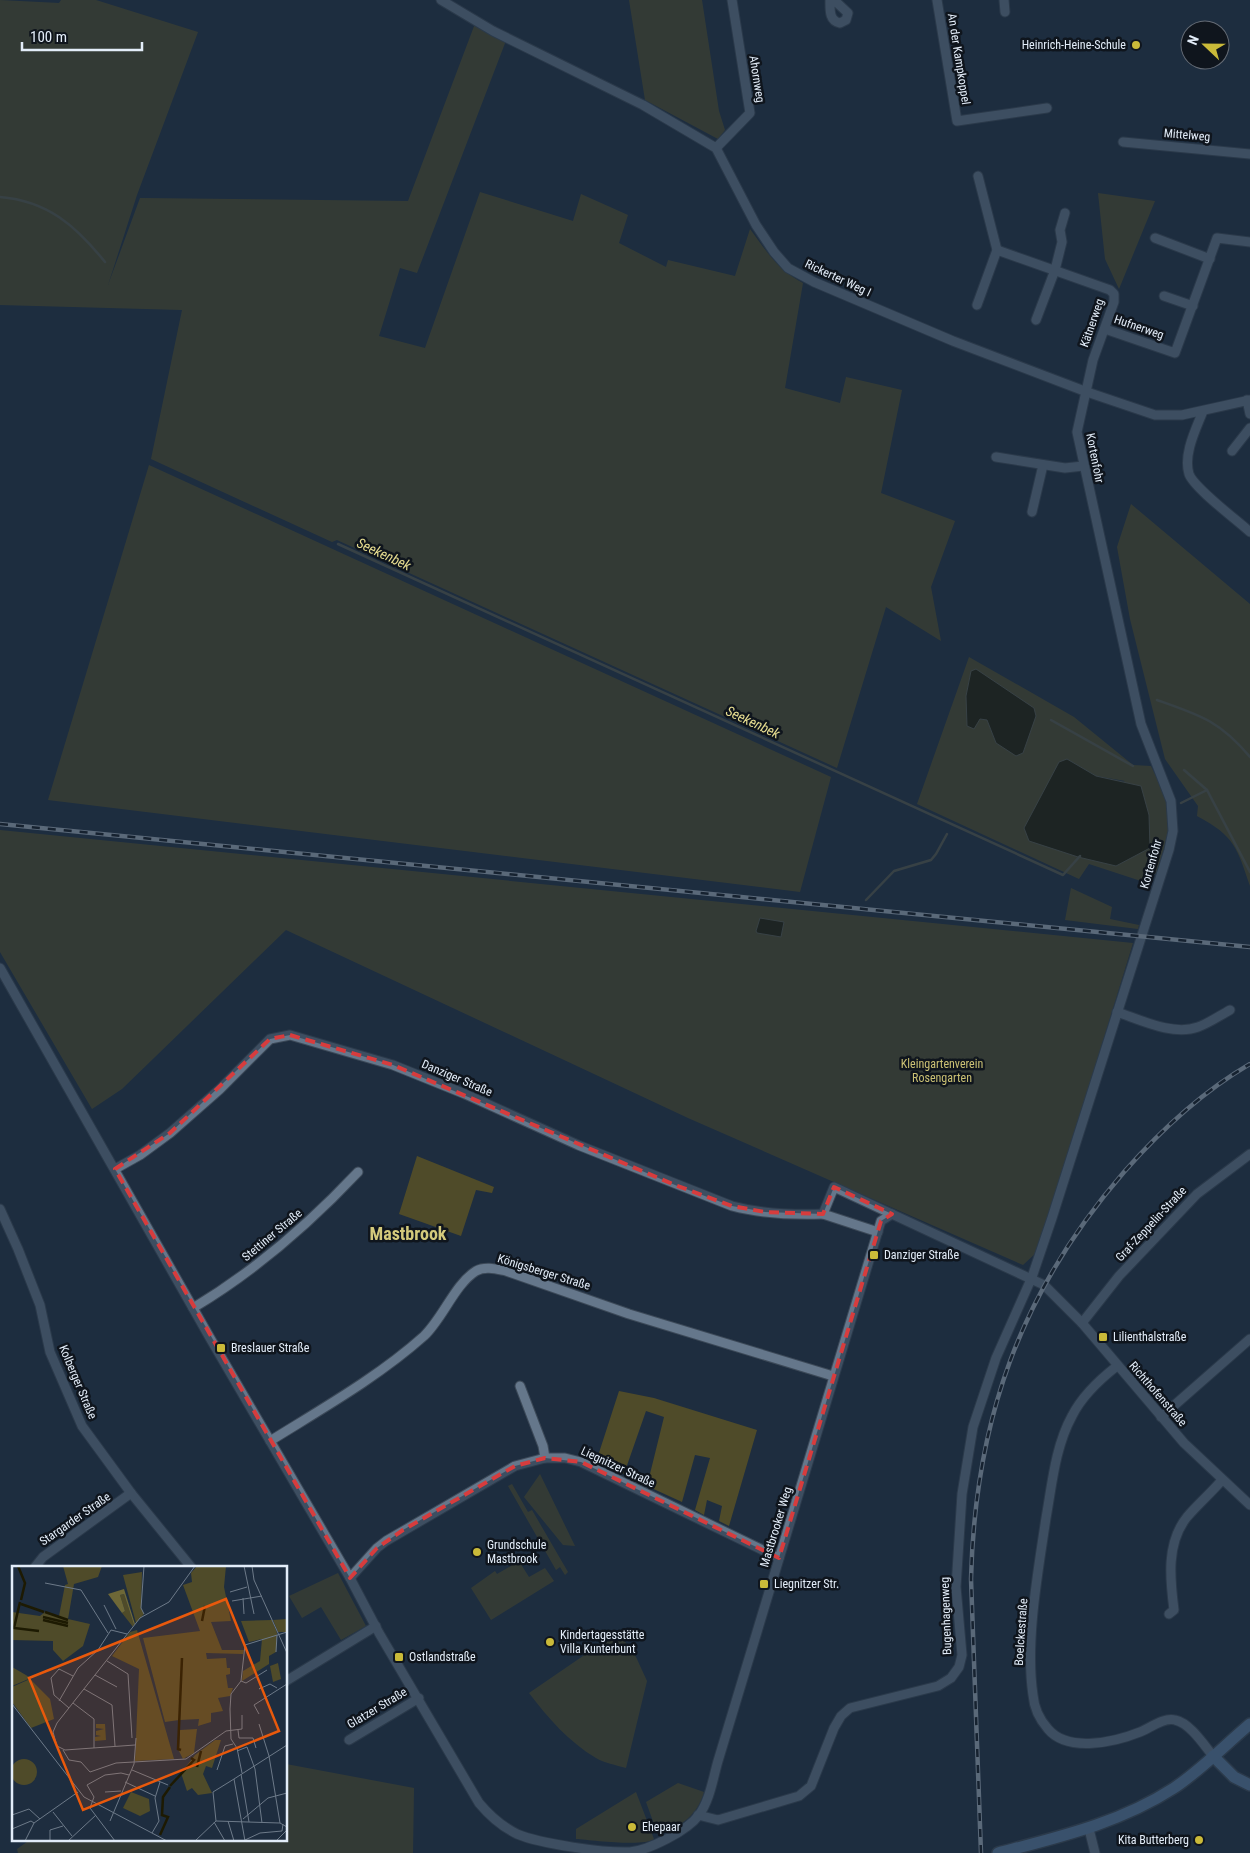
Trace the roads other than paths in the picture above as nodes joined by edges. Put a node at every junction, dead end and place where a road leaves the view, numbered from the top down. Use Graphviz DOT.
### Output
graph roads {
  1 [pos="441,0"];
  2 [pos="732,0"];
  3 [pos="830,0"];
  4 [pos="834,0"];
  5 [pos="936,0"];
  6 [pos="1004,0"];
  7 [pos="1005,12"];
  8 [pos="1047,108"];
  9 [pos="1123,142"];
  10 [pos="716,148"];
  11 [pos="1250,154"];
  12 [pos="978,176"];
  13 [pos="1065,213"];
  14 [pos="1156,238"];
  15 [pos="1250,242"];
  16 [pos="997,250"];
  17 [pos="1210,258"];
  18 [pos="1055,270"];
  19 [pos="1164,296"];
  20 [pos="977,305"];
  21 [pos="1193,306"];
  22 [pos="1036,320"];
  23 [pos="1105,329"];
  24 [pos="1087,392"];
  25 [pos="1248,400"];
  26 [pos="1203,411"];
  27 [pos="1250,414"];
  28 [pos="1250,428"];
  29 [pos="1232,451"];
  30 [pos="996,457"];
  31 [pos="1043,465"];
  32 [pos="1083,466"];
  33 [pos="1032,512"];
  34 [pos="1250,532"];
  35 [pos="0,968"];
  36 [pos="1230,1010"];
  37 [pos="1117,1012"];
  38 [pos="1250,1154"];
  39 [pos="115,1169"];
  40 [pos="358,1172"];
  41 [pos="0,1209"];
  42 [pos="823,1214"];
  43 [pos="892,1214"];
  44 [pos="878,1232"];
  45 [pos="1032,1277"];
  46 [pos="193,1308"];
  47 [pos="1082,1323"];
  48 [pos="1250,1340"];
  49 [pos="1117,1366"];
  50 [pos="833,1376"];
  51 [pos="520,1386"];
  52 [pos="1161,1417"];
  53 [pos="270,1441"];
  54 [pos="545,1458"];
  55 [pos="1222,1480"];
  56 [pos="132,1493"];
  57 [pos="1250,1505"];
  58 [pos="779,1558"];
  59 [pos="36,1566"];
  60 [pos="190,1566"];
  61 [pos="350,1578"];
  62 [pos="1169,1614"];
  63 [pos="376,1626"];
  64 [pos="288,1680"];
  65 [pos="419,1698"];
  66 [pos="1250,1724"];
  67 [pos="349,1740"];
  68 [pos="1213,1756"];
  69 [pos="1250,1785"];
  70 [pos="698,1815"];
  71 [pos="1089,1829"];
  72 [pos="642,1852"];
  73 [pos="998,1853"];
  74 [pos="1095,1853"];
  1 -- 10 [label="street"];
  2 -- 10 [label="street, Ahornweg"];
  3 -- 4 [label="street"];
  5 -- 8 [label="street, An der Kampkoppel"];
  6 -- 7 [label="street"];
  9 -- 11 [label="street, Mittelweg"];
  10 -- 24 [label="street, Rickerter Weg I"];
  12 -- 16 [label="street"];
  13 -- 18 [label="street"];
  14 -- 17 [label="street"];
  15 -- 17 [label="street, Hufnerweg"];
  16 -- 18 [label="street, Kätnerweg"];
  16 -- 20 [label="street"];
  17 -- 21 [label="street, Hufnerweg"];
  18 -- 22 [label="street"];
  18 -- 23 [label="street, Kätnerweg"];
  19 -- 21 [label="street"];
  21 -- 23 [label="street, Hufnerweg"];
  23 -- 24 [label="street, Kätnerweg"];
  24 -- 26 [label="street, Rickerter Weg I"];
  24 -- 32 [label="street, Kortenfohr"];
  25 -- 26 [label="street, Rickerter Weg I"];
  25 -- 27 [label="street"];
  26 -- 34 [label="street"];
  28 -- 29 [label="street"];
  30 -- 31 [label="street"];
  31 -- 32 [label="street"];
  31 -- 33 [label="street"];
  32 -- 37 [label="street, Kortenfohr"];
  35 -- 39 [label="street"];
  36 -- 37 [label="street"];
  37 -- 45 [label="street, Kortenfohr"];
  38 -- 47 [label="street, Graf-Zeppelin-Straße"];
  39 -- 42 [label="street, Danziger Straße"];
  39 -- 46 [label="street"];
  40 -- 46 [label="street, Stettiner Straße"];
  41 -- 56 [label="street, Kolberger Straße"];
  42 -- 43 [label="street"];
  42 -- 44 [label="street, Danziger Straße"];
  43 -- 44 [label="street, Mastbrooker Weg"];
  43 -- 45 [label="street, Richthofenstraße"];
  44 -- 50 [label="street, Mastbrooker Weg"];
  45 -- 47 [label="street, Richthofenstraße"];
  45 -- 70 [label="street, Bugenhagenweg"];
  46 -- 53 [label="street"];
  47 -- 49 [label="street, Richthofenstraße"];
  48 -- 52 [label="street"];
  49 -- 52 [label="street, Richthofenstraße"];
  49 -- 68 [label="street, Boelckestraße"];
  50 -- 53 [label="street, Königsberger Straße"];
  50 -- 58 [label="street, Mastbrooker Weg"];
  51 -- 54 [label="street"];
  52 -- 55 [label="street, Richthofenstraße"];
  53 -- 61 [label="street"];
  54 -- 58 [label="street, Liegnitzer Straße"];
  54 -- 61 [label="street, Liegnitzer Straße"];
  55 -- 57 [label="street, Richthofenstraße"];
  55 -- 62 [label="street"];
  56 -- 59 [label="street, Stargarder Straße"];
  56 -- 60 [label="street, Kolberger Straße"];
  58 -- 70 [label="street, Mastbrooker Weg"];
  61 -- 63 [label="street"];
  63 -- 64 [label="street"];
  63 -- 65 [label="street"];
  65 -- 67 [label="street, Glatzer Straße"];
  65 -- 72 [label="street"];
  66 -- 68 [label="main road"];
  68 -- 69 [label="main road"];
  68 -- 71 [label="main road"];
  70 -- 72 [label="street"];
  71 -- 73 [label="main road"];
  71 -- 74 [label="street"];
}
